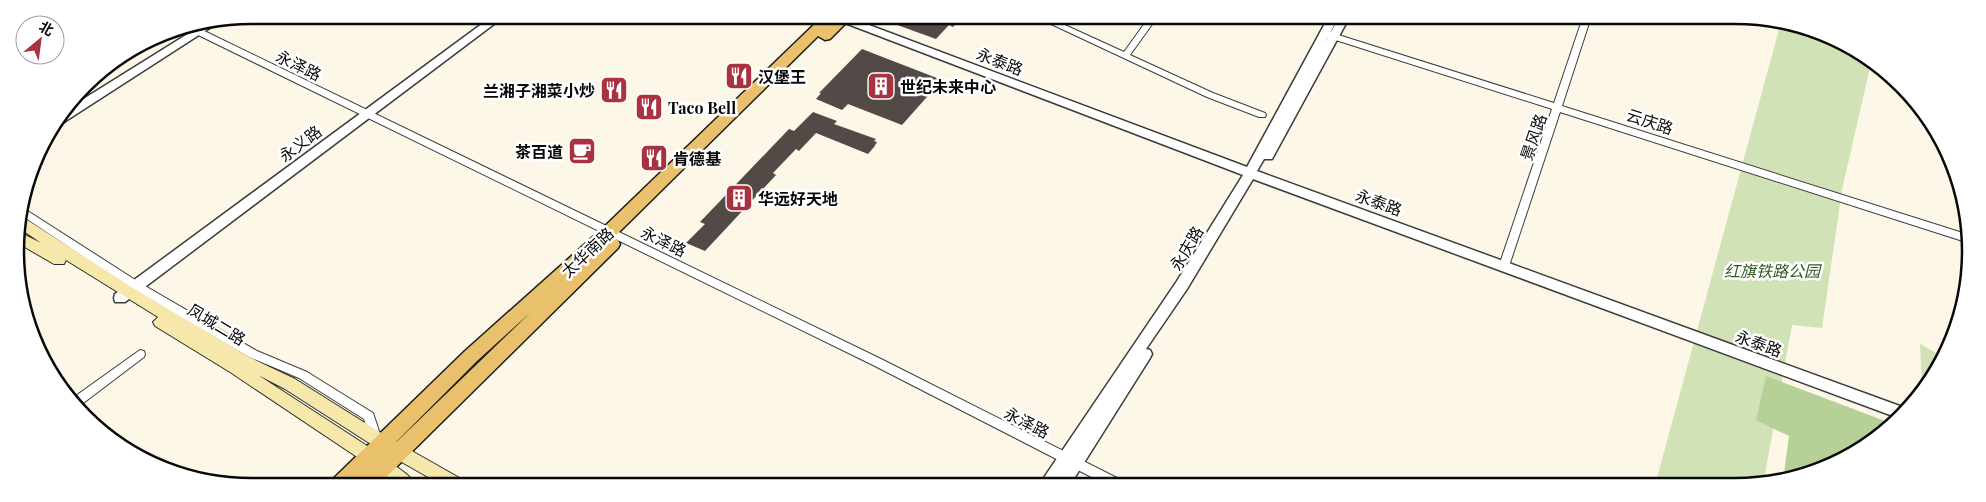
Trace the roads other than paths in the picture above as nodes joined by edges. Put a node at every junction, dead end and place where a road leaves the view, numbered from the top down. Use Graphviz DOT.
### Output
graph roads {
  1 [pos="489,24"];
  2 [pos="831,24"];
  3 [pos="860,24"];
  4 [pos="1057,24"];
  5 [pos="1148,24"];
  6 [pos="1332,24"];
  7 [pos="1338,24"];
  8 [pos="1585,24"];
  9 [pos="195,30"];
  10 [pos="195,30"];
  11 [pos="198,30"];
  12 [pos="1329,35"];
  13 [pos="1125,56"];
  14 [pos="81,100"];
  15 [pos="1558,108"];
  16 [pos="73,111"];
  17 [pos="365,114"];
  18 [pos="1262,115"];
  19 [pos="1254,174"];
  20 [pos="27,215"];
  21 [pos="25,226"];
  22 [pos="615,234"];
  23 [pos="1962,237"];
  24 [pos="24,240"];
  25 [pos="1504,266"];
  26 [pos="128,292"];
  27 [pos="140,354"];
  28 [pos="79,400"];
  29 [pos="1897,411"];
  30 [pos="379,440"];
  31 [pos="401,451"];
  32 [pos="369,456"];
  33 [pos="1064,457"];
  34 [pos="1076,464"];
  35 [pos="382,468"];
  36 [pos="347,478"];
  37 [pos="372,478"];
  38 [pos="397,478"];
  39 [pos="445,478"];
  40 [pos="1050,478"];
  41 [pos="1067,478"];
  42 [pos="1105,478"];
  1 -- 17 [label="street, 永义路"];
  2 -- 22 [label="main road, 太华南路"];
  3 -- 19 [label="street, 永泰路"];
  4 -- 13 [label="street"];
  5 -- 13 [label="street"];
  6 -- 12 [label="street, 永庆路"];
  7 -- 12 [label="street, 永庆路"];
  8 -- 15 [label="street, 景风路"];
  9 -- 14 [label="street"];
  10 -- 16 [label="street"];
  11 -- 17 [label="street, 永泽路"];
  12 -- 15 [label="street, 云庆路"];
  12 -- 19 [label="street, 永庆路"];
  13 -- 18 [label="street"];
  15 -- 23 [label="street, 云庆路"];
  15 -- 25 [label="street, 景风路"];
  17 -- 22 [label="street, 永泽路"];
  17 -- 26 [label="street, 永义路"];
  19 -- 25 [label="street, 永泰路"];
  19 -- 33 [label="street, 永庆路"];
  19 -- 34 [label="street, 永庆路"];
  20 -- 26 [label="street"];
  21 -- 26 [label="main road, 凤城二路"];
  22 -- 30 [label="main road, 太华南路"];
  22 -- 31 [label="main road, 太华南路"];
  22 -- 33 [label="street, 永泽路"];
  24 -- 26 [label="main road, 凤城二路"];
  25 -- 29 [label="street, 永泰路"];
  26 -- 30 [label="main road, 凤城二路"];
  26 -- 32 [label="main road, 凤城二路"];
  27 -- 28 [label="street"];
  30 -- 31 [label="main road, 凤城二路"];
  30 -- 32 [label="main road, 太华南路"];
  31 -- 35 [label="main road, 太华南路"];
  31 -- 39 [label="main road, 凤城二路"];
  32 -- 35 [label="main road, 凤城二路"];
  32 -- 36 [label="main road, 太华南路"];
  33 -- 34 [label="street, 永泽路"];
  33 -- 40 [label="street, 永庆路"];
  34 -- 41 [label="street, 永庆路"];
  34 -- 42 [label="street, 永泽路"];
  35 -- 37 [label="main road, 太华南路"];
  35 -- 38 [label="main road, 凤城二路"];
}
